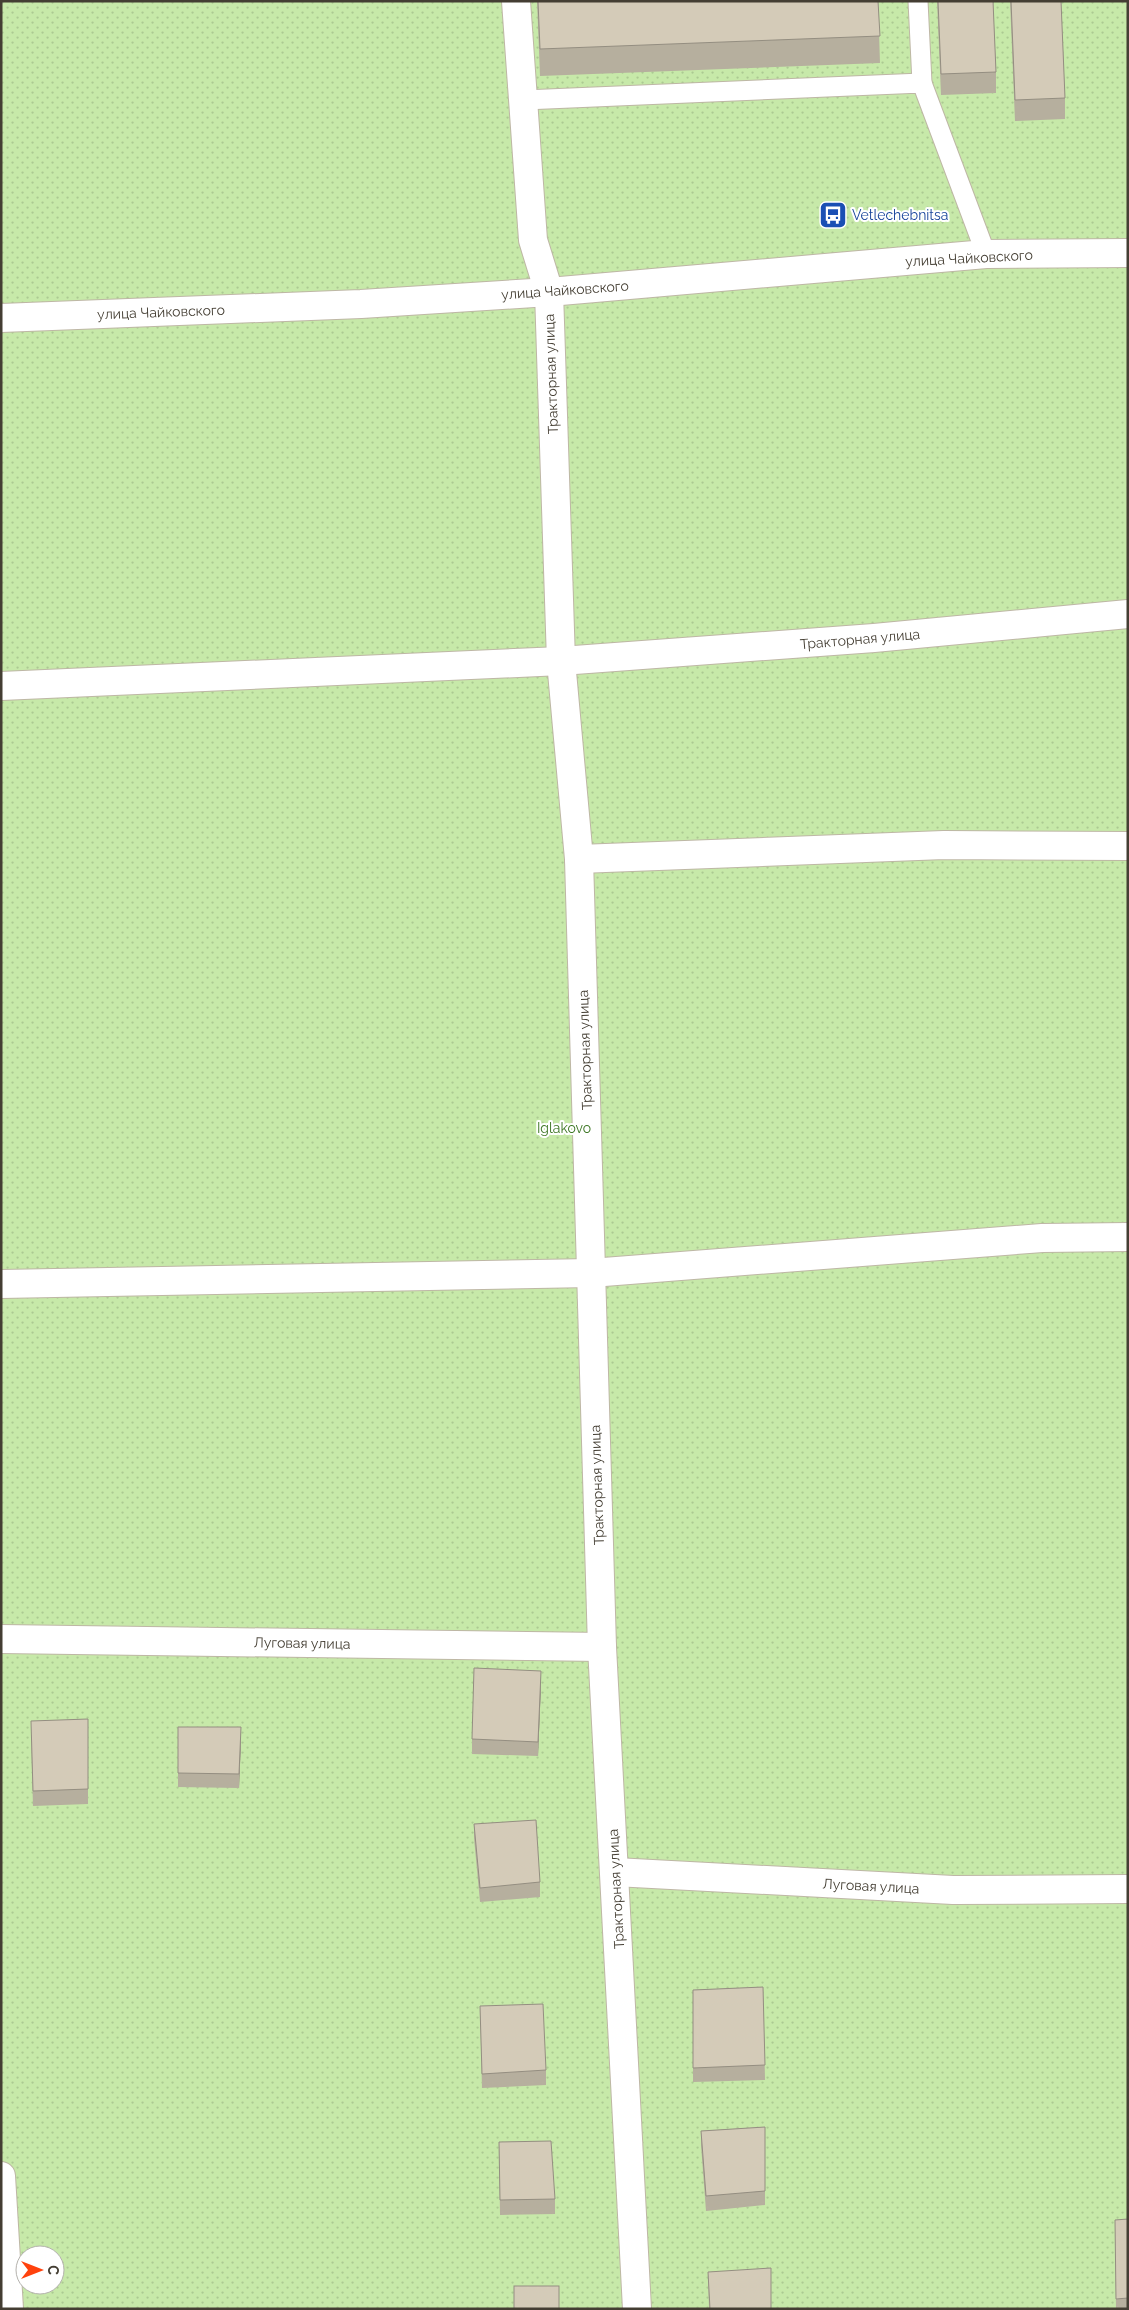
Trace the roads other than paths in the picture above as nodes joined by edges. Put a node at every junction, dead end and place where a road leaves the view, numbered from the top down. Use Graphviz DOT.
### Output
graph roads {
  1 [pos="516,1"];
  2 [pos="918,1"];
  3 [pos="922,83"];
  4 [pos="524,100"];
  5 [pos="1128,253"];
  6 [pos="986,254"];
  7 [pos="549,292"];
  8 [pos="1,318"];
  9 [pos="1128,614"];
  10 [pos="561,660"];
  11 [pos="1,686"];
  12 [pos="1128,846"];
  13 [pos="580,859"];
  14 [pos="1128,1237"];
  15 [pos="591,1273"];
  16 [pos="1,1284"];
  17 [pos="1,1639"];
  18 [pos="602,1646"];
  19 [pos="615,1872"];
  20 [pos="1128,1890"];
  21 [pos="1,2176"];
  22 [pos="9,2309"];
  23 [pos="637,2309"];
  1 -- 4 [label="street, Тракторная улица"];
  2 -- 3 [label="lane"];
  3 -- 4 [label="lane"];
  3 -- 6 [label="lane"];
  4 -- 7 [label="street, Тракторная улица"];
  5 -- 6 [label="street, улица Чайковского"];
  6 -- 7 [label="street, улица Чайковского"];
  7 -- 8 [label="street, улица Чайковского"];
  7 -- 10 [label="street, Тракторная улица"];
  9 -- 10 [label="street, Тракторная улица"];
  10 -- 11 [label="street"];
  10 -- 13 [label="street, Тракторная улица"];
  12 -- 13 [label="street"];
  13 -- 15 [label="street, Тракторная улица"];
  14 -- 15 [label="street"];
  15 -- 16 [label="street"];
  15 -- 18 [label="street, Тракторная улица"];
  17 -- 18 [label="street, Луговая улица"];
  18 -- 19 [label="street, Тракторная улица"];
  19 -- 20 [label="street, Луговая улица"];
  19 -- 23 [label="street, Тракторная улица"];
  21 -- 22 [label="street"];
}
